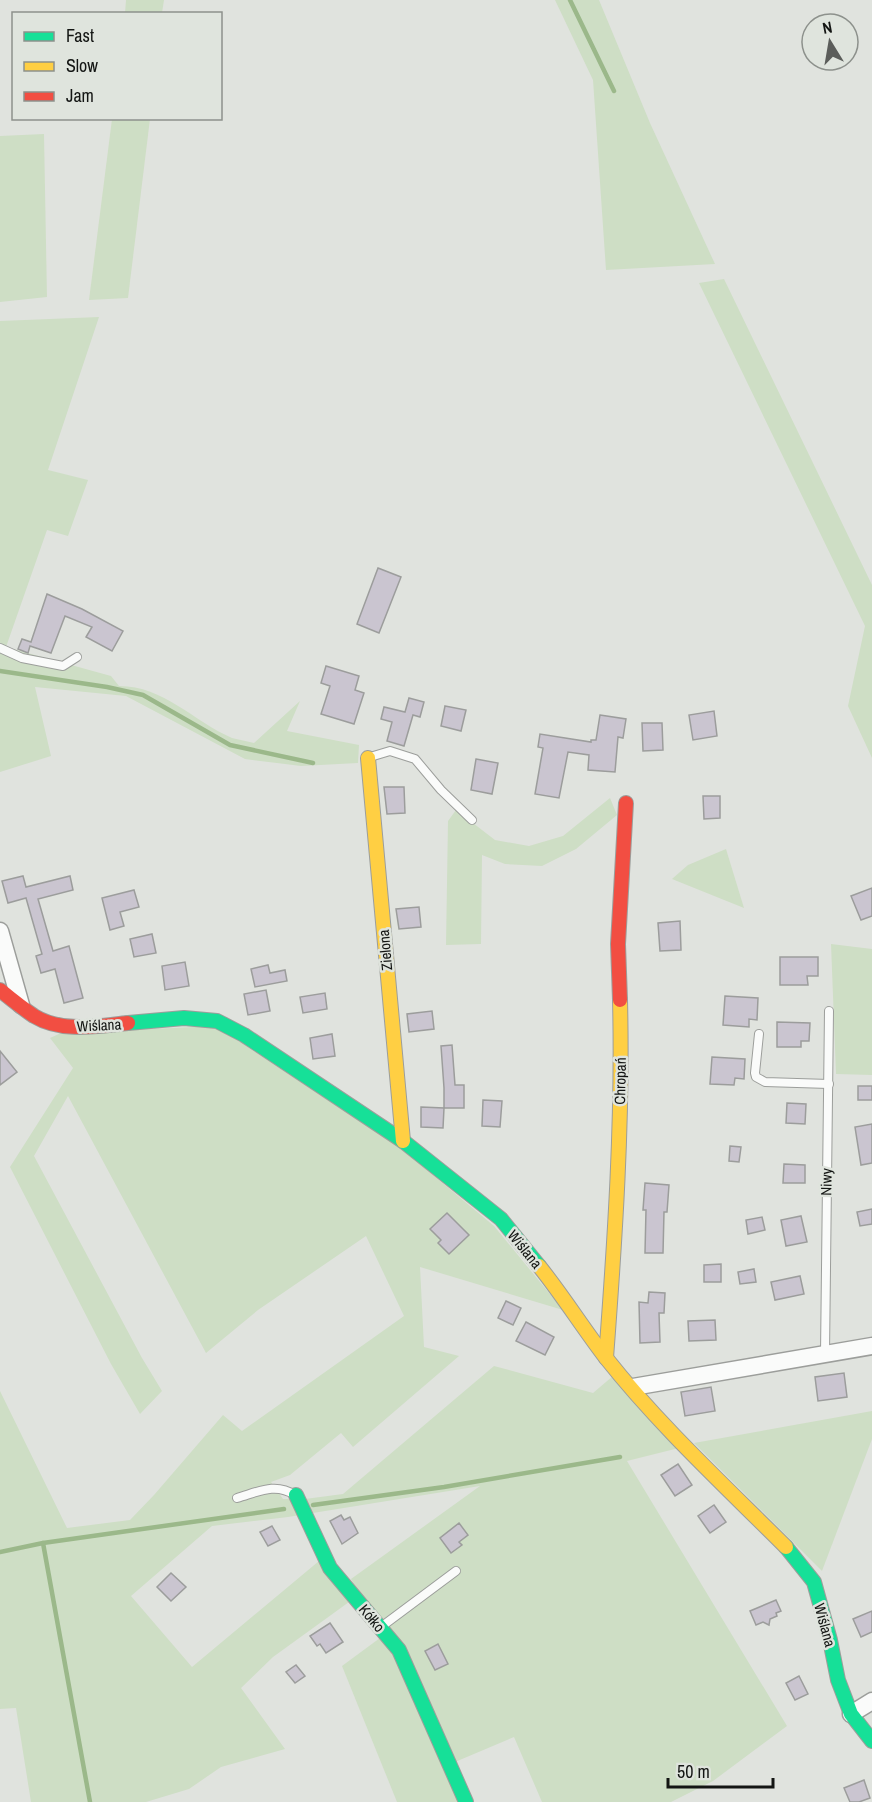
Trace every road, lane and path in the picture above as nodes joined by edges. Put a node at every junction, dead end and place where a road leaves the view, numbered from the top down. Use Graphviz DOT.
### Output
graph roads {
  1 [pos="0,648"];
  2 [pos="77,657"];
  3 [pos="368,758"];
  4 [pos="626,803"];
  5 [pos="472,820"];
  6 [pos="0,931"];
  7 [pos="0,990"];
  8 [pos="21,1005"];
  9 [pos="829,1011"];
  10 [pos="759,1034"];
  11 [pos="829,1084"];
  12 [pos="402,1141"];
  13 [pos="872,1346"];
  14 [pos="825,1354"];
  15 [pos="606,1358"];
  16 [pos="633,1387"];
  17 [pos="296,1495"];
  18 [pos="237,1498"];
  19 [pos="456,1571"];
  20 [pos="380,1628"];
  21 [pos="872,1701"];
  22 [pos="851,1714"];
  23 [pos="872,1741"];
  24 [pos="466,1802"];
  1 -- 2 [label="lane"];
  3 -- 5 [label="lane"];
  3 -- 12 [label="street, Zielona"];
  4 -- 15 [label="street, Chropań"];
  6 -- 8 [label="street"];
  7 -- 8 [label="street, Wiślana"];
  8 -- 12 [label="street, Wiślana"];
  9 -- 11 [label="lane, Niwy"];
  10 -- 11 [label="lane"];
  11 -- 14 [label="lane, Niwy"];
  12 -- 15 [label="street, Wiślana"];
  13 -- 14 [label="street"];
  14 -- 16 [label="street"];
  15 -- 16 [label="street, Wiślana"];
  16 -- 22 [label="street, Wiślana"];
  17 -- 18 [label="lane, Kółko"];
  17 -- 20 [label="street, Kółko"];
  19 -- 20 [label="lane"];
  20 -- 24 [label="street, Kółko"];
  21 -- 22 [label="street"];
  22 -- 23 [label="street, Wiślana"];
}
